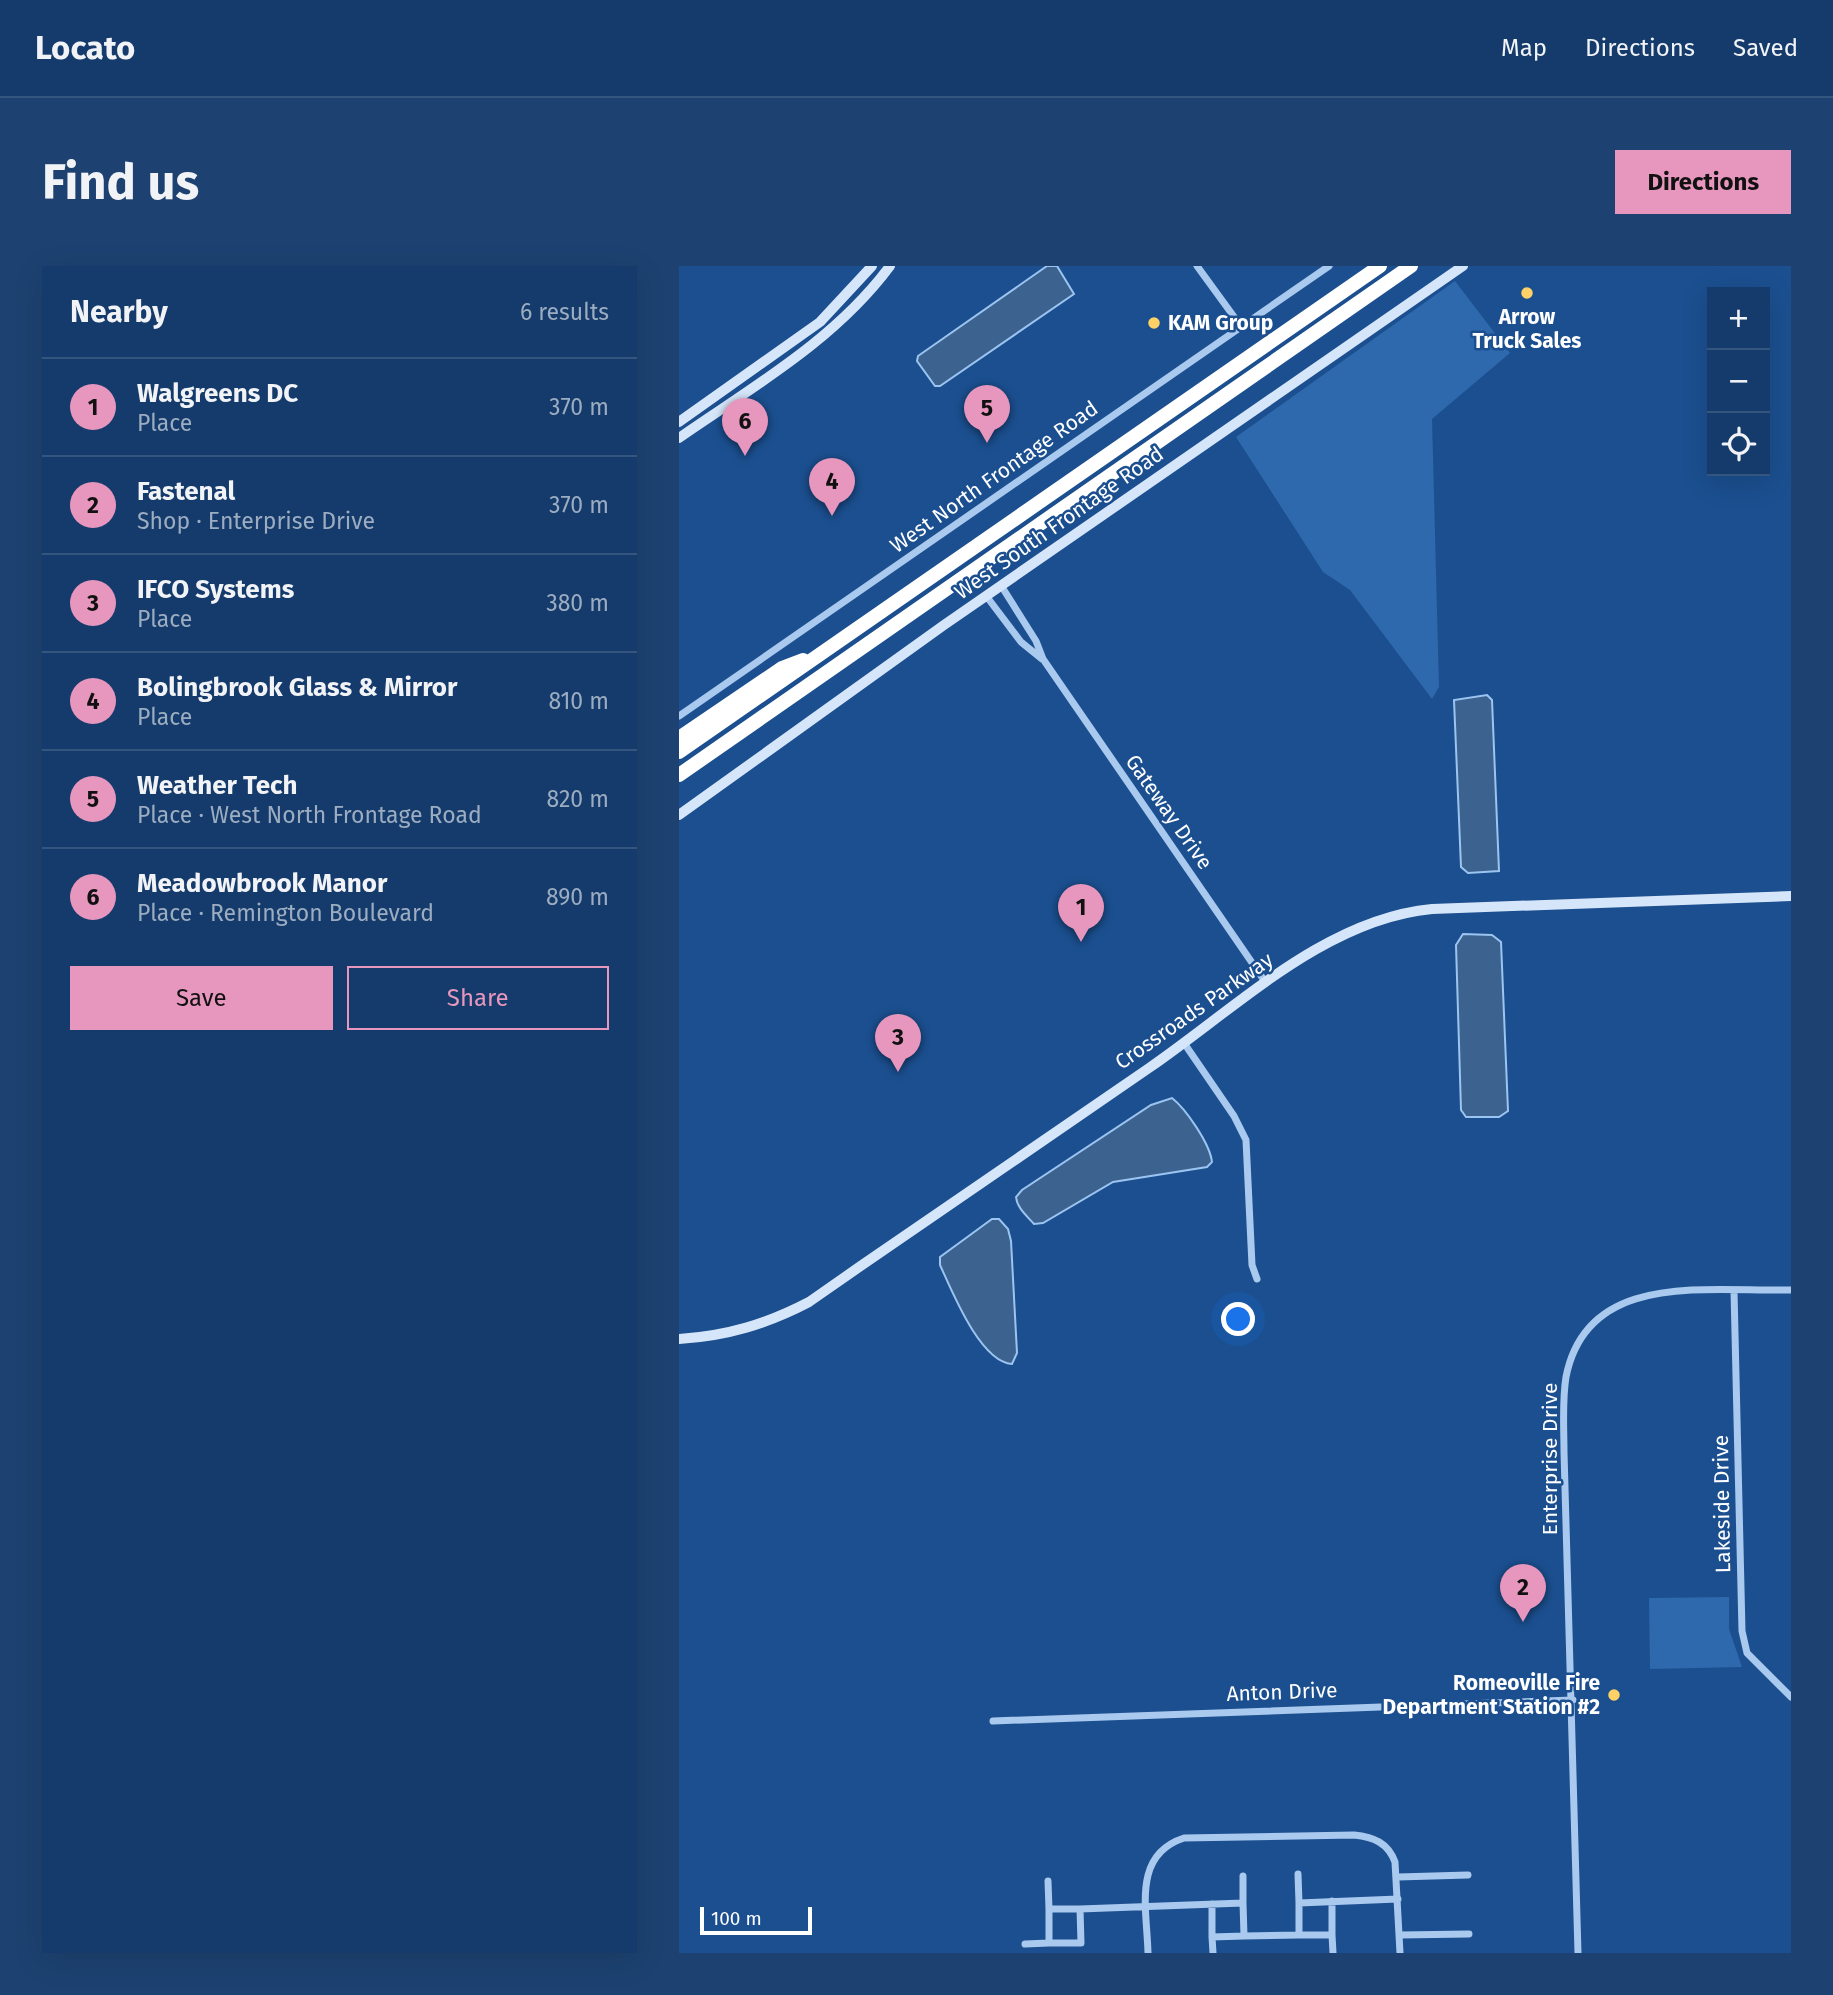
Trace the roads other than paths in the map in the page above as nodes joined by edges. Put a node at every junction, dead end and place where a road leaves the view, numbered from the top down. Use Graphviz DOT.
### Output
graph roads {
  1 [pos="872,266"];
  2 [pos="890,266"];
  3 [pos="1197,266"];
  4 [pos="1329,266"];
  5 [pos="1380,266"];
  6 [pos="1411,266"];
  7 [pos="1463,266"];
  8 [pos="1240,325"];
  9 [pos="679,422"];
  10 [pos="679,438"];
  11 [pos="1002,587"];
  12 [pos="987,597"];
  13 [pos="820,654"];
  14 [pos="1043,659"];
  15 [pos="679,716"];
  16 [pos="679,738"];
  17 [pos="679,752"];
  18 [pos="709,754"];
  19 [pos="679,775"];
  20 [pos="679,785"];
  21 [pos="679,815"];
  22 [pos="1791,896"];
  23 [pos="1267,984"];
  24 [pos="1184,1043"];
  25 [pos="1257,1279"];
  26 [pos="1791,1290"];
  27 [pos="1734,1291"];
  28 [pos="679,1339"];
  29 [pos="1791,1697"];
  30 [pos="1573,1700"];
  31 [pos="993,1721"];
  32 [pos="1298,1874"];
  33 [pos="1468,1875"];
  34 [pos="1243,1876"];
  35 [pos="1398,1877"];
  36 [pos="1048,1881"];
  37 [pos="1398,1899"];
  38 [pos="1332,1901"];
  39 [pos="1244,1903"];
  40 [pos="1299,1903"];
  41 [pos="1212,1904"];
  42 [pos="1147,1905"];
  43 [pos="1049,1909"];
  44 [pos="1080,1909"];
  45 [pos="1469,1934"];
  46 [pos="1299,1935"];
  47 [pos="1332,1935"];
  48 [pos="1244,1936"];
  49 [pos="1400,1936"];
  50 [pos="1212,1937"];
  51 [pos="1081,1942"];
  52 [pos="1049,1943"];
  53 [pos="1025,1944"];
  54 [pos="1081,1953"];
  55 [pos="1148,1953"];
  56 [pos="1213,1953"];
  57 [pos="1333,1953"];
  58 [pos="1400,1953"];
  59 [pos="1578,1953"];
  1 -- 9 [label="street"];
  2 -- 10 [label="street"];
  3 -- 8 [label="street"];
  4 -- 8 [label="street, West North Frontage Road"];
  5 -- 13 [label="highway"];
  6 -- 18 [label="highway"];
  7 -- 11 [label="street, West South Frontage Road"];
  8 -- 15 [label="street, West North Frontage Road"];
  11 -- 12 [label="street, West South Frontage Road"];
  11 -- 14 [label="street, Gateway Drive"];
  12 -- 14 [label="street, Gateway Drive"];
  12 -- 21 [label="street, West South Frontage Road"];
  13 -- 16 [label="highway"];
  13 -- 17 [label="highway"];
  14 -- 23 [label="street, Gateway Drive"];
  18 -- 19 [label="highway"];
  18 -- 20 [label="highway"];
  22 -- 23 [label="street, Crossroads Parkway"];
  23 -- 24 [label="street, Crossroads Parkway"];
  24 -- 25 [label="street"];
  24 -- 28 [label="street, Crossroads Parkway"];
  26 -- 27 [label="street"];
  27 -- 29 [label="street, Lakeside Drive"];
  27 -- 30 [label="street, Enterprise Drive"];
  30 -- 31 [label="street, Anton Drive"];
  30 -- 59 [label="street, Enterprise Drive"];
  32 -- 40 [label="street"];
  33 -- 35 [label="street"];
  34 -- 39 [label="street"];
  35 -- 37 [label="street"];
  35 -- 42 [label="street"];
  36 -- 43 [label="street"];
  37 -- 38 [label="street"];
  37 -- 49 [label="street"];
  38 -- 40 [label="street"];
  38 -- 47 [label="street"];
  39 -- 41 [label="street"];
  39 -- 48 [label="street"];
  40 -- 46 [label="street"];
  41 -- 42 [label="street"];
  41 -- 50 [label="street"];
  42 -- 44 [label="street"];
  42 -- 55 [label="street"];
  43 -- 44 [label="street"];
  43 -- 52 [label="street"];
  44 -- 51 [label="street"];
  45 -- 49 [label="street"];
  46 -- 47 [label="street"];
  46 -- 48 [label="street"];
  47 -- 57 [label="street"];
  48 -- 50 [label="street"];
  49 -- 58 [label="street"];
  50 -- 56 [label="street"];
  51 -- 52 [label="street"];
  51 -- 54 [label="street"];
  52 -- 53 [label="street"];
}
